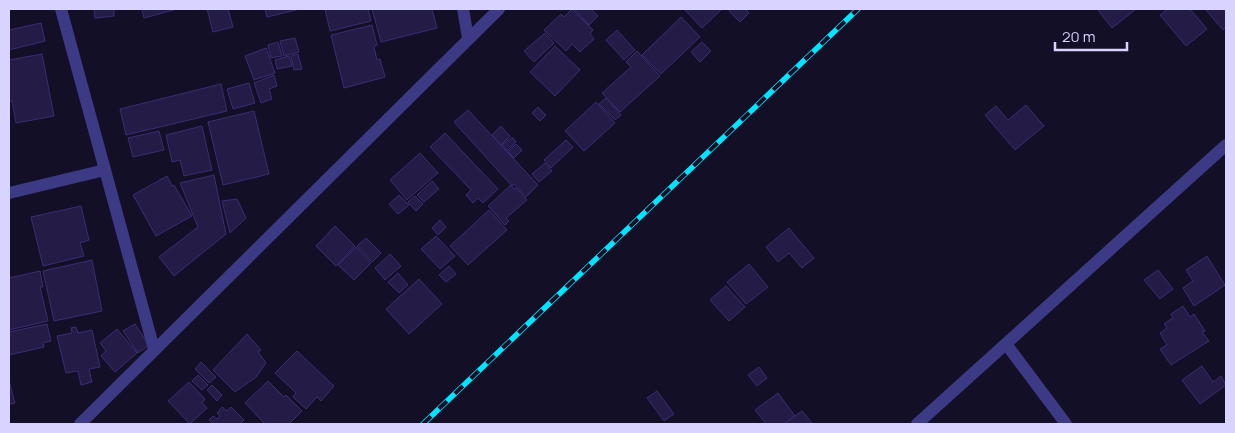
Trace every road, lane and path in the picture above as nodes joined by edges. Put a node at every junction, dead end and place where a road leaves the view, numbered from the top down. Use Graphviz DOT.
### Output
graph roads {
  1 [pos="61,9"];
  2 [pos="463,9"];
  3 [pos="499,9"];
  4 [pos="468,38"];
  5 [pos="1226,144"];
  6 [pos="105,170"];
  7 [pos="9,193"];
  8 [pos="1006,344"];
  9 [pos="154,349"];
  10 [pos="80,424"];
  11 [pos="917,424"];
  12 [pos="1066,424"];
  1 -- 6 [label="street"];
  2 -- 4 [label="street"];
  3 -- 4 [label="street"];
  4 -- 9 [label="street"];
  5 -- 8 [label="street"];
  6 -- 7 [label="street"];
  6 -- 9 [label="street"];
  8 -- 11 [label="street"];
  8 -- 12 [label="street"];
  9 -- 10 [label="street"];
}
